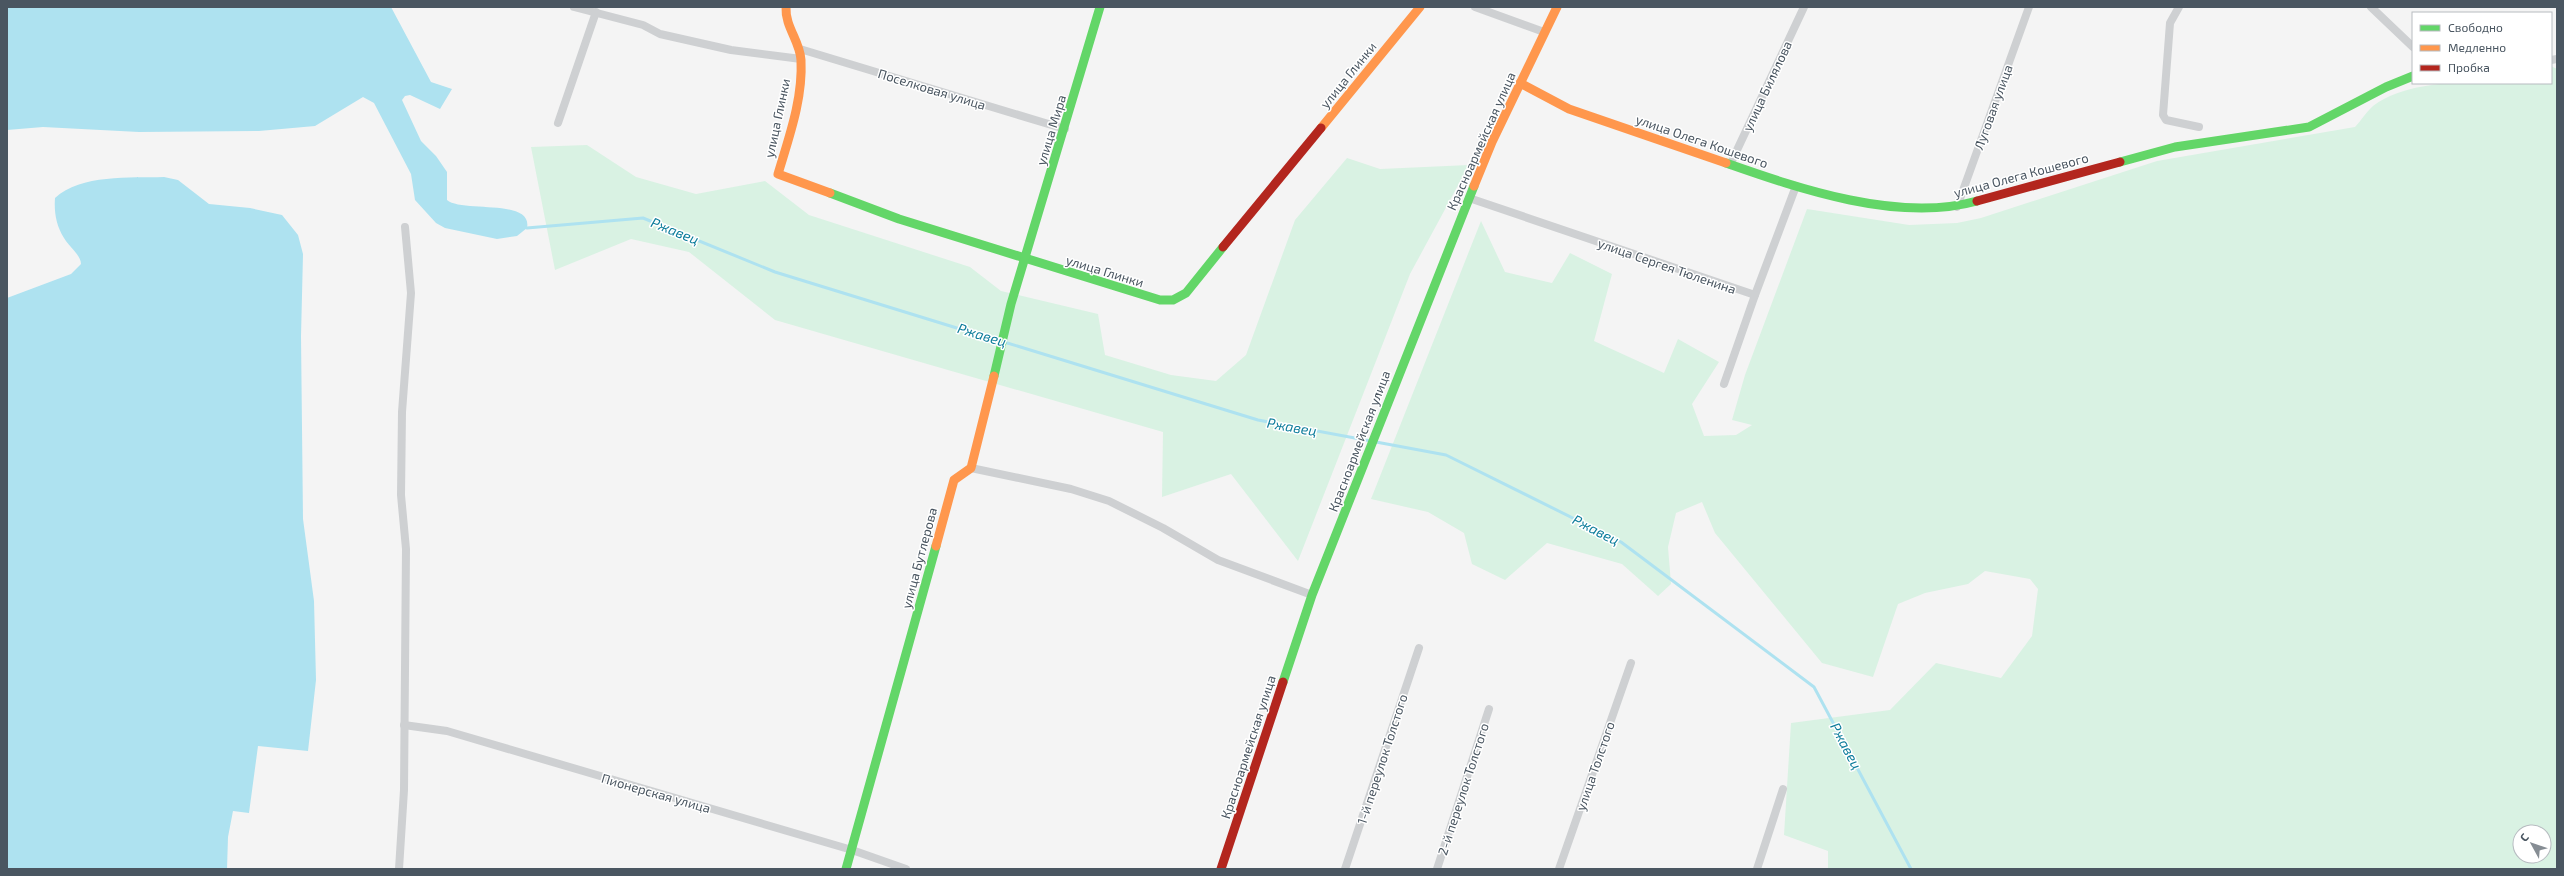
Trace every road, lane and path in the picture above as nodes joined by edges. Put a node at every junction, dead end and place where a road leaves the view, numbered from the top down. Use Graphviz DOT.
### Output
graph roads {
  1 [pos="574,7"];
  2 [pos="786,7"];
  3 [pos="1420,7"];
  4 [pos="1475,7"];
  5 [pos="1557,7"];
  6 [pos="1804,7"];
  7 [pos="2029,7"];
  8 [pos="2179,7"];
  9 [pos="2371,7"];
  10 [pos="1098,8"];
  11 [pos="596,12"];
  12 [pos="1544,32"];
  13 [pos="2412,46"];
  14 [pos="800,49"];
  15 [pos="801,60"];
  16 [pos="2412,76"];
  17 [pos="1520,83"];
  18 [pos="558,122"];
  19 [pos="2199,127"];
  20 [pos="1065,129"];
  21 [pos="1730,165"];
  22 [pos="1796,186"];
  23 [pos="1469,198"];
  24 [pos="1956,207"];
  25 [pos="405,227"];
  26 [pos="1025,260"];
  27 [pos="1755,295"];
  28 [pos="1724,384"];
  29 [pos="970,468"];
  30 [pos="1312,595"];
  31 [pos="1419,648"];
  32 [pos="1631,663"];
  33 [pos="1489,709"];
  34 [pos="404,725"];
  35 [pos="1783,789"];
  36 [pos="852,850"];
  37 [pos="399,869"];
  38 [pos="846,869"];
  39 [pos="906,869"];
  40 [pos="1221,869"];
  41 [pos="1345,869"];
  42 [pos="1437,869"];
  43 [pos="1559,869"];
  44 [pos="1757,869"];
  1 -- 11 [label="street"];
  2 -- 14 [label="street"];
  3 -- 26 [label="street, улица Глинки"];
  4 -- 12 [label="street"];
  5 -- 12 [label="street, Красноармейская улица"];
  6 -- 21 [label="street, улица Билялова"];
  7 -- 24 [label="street, Луговая улица"];
  8 -- 19 [label="street"];
  9 -- 13 [label="street"];
  10 -- 20 [label="street, улица Мира"];
  11 -- 15 [label="street"];
  11 -- 18 [label="street"];
  12 -- 17 [label="street, Красноармейская улица"];
  14 -- 15 [label="street"];
  14 -- 20 [label="street, Поселковая улица"];
  15 -- 26 [label="street, улица Глинки"];
  16 -- 24 [label="street, улица Олега Кошевого"];
  17 -- 21 [label="street, улица Олега Кошевого"];
  17 -- 23 [label="street, Красноармейская улица"];
  20 -- 26 [label="street, улица Мира"];
  21 -- 22 [label="street, улица Олега Кошевого"];
  22 -- 24 [label="street, улица Олега Кошевого"];
  22 -- 27 [label="street"];
  23 -- 27 [label="street, улица Сергея Тюленина"];
  23 -- 30 [label="street, Красноармейская улица"];
  25 -- 34 [label="street"];
  26 -- 29 [label="street"];
  27 -- 28 [label="street"];
  29 -- 30 [label="street"];
  29 -- 36 [label="street, улица Бутлерова"];
  30 -- 40 [label="street, Красноармейская улица"];
  31 -- 41 [label="street, 1-й переулок Толстого"];
  32 -- 43 [label="street, улица Толстого"];
  33 -- 42 [label="street, 2-й переулок Толстого"];
  34 -- 36 [label="street, Пионерская улица"];
  34 -- 37 [label="street"];
  35 -- 44 [label="street"];
  36 -- 38 [label="street, улица Бутлерова"];
  36 -- 39 [label="street, Пионерская улица"];
}
